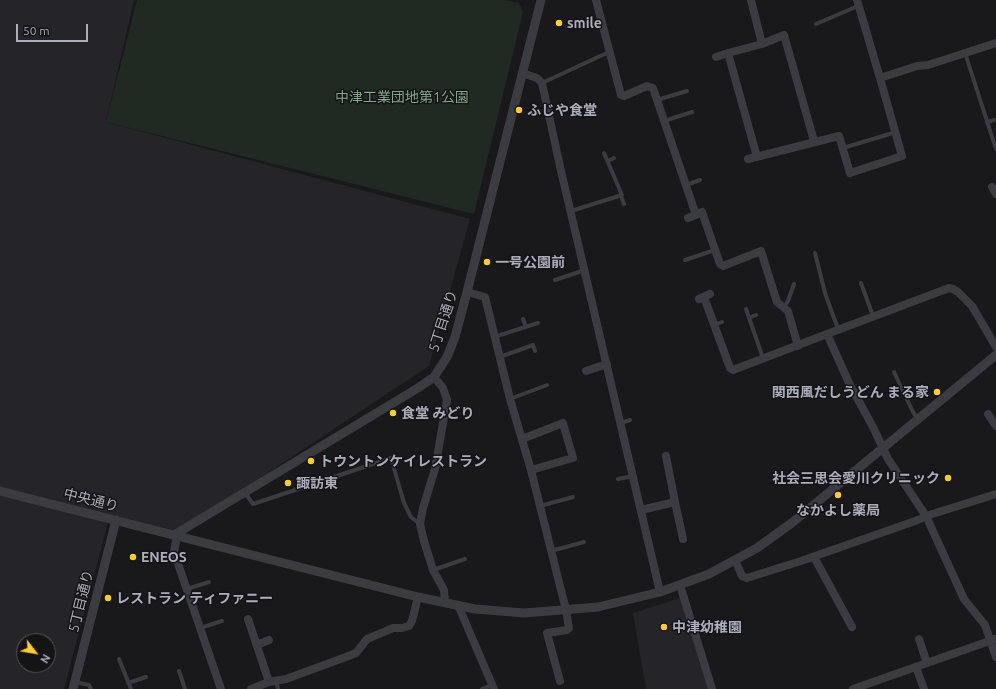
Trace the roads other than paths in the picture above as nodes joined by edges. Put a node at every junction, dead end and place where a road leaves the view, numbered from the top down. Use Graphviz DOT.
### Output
graph roads {
  1 [pos="541,0"];
  2 [pos="596,0"];
  3 [pos="751,0"];
  4 [pos="857,3"];
  5 [pos="816,24"];
  6 [pos="996,43"];
  7 [pos="762,44"];
  8 [pos="609,52"];
  9 [pos="728,53"];
  10 [pos="965,53"];
  11 [pos="716,56"];
  12 [pos="522,73"];
  13 [pos="880,78"];
  14 [pos="542,83"];
  15 [pos="687,91"];
  16 [pos="657,100"];
  17 [pos="692,112"];
  18 [pos="994,120"];
  19 [pos="664,121"];
  20 [pos="987,122"];
  21 [pos="896,132"];
  22 [pos="814,141"];
  23 [pos="842,148"];
  24 [pos="996,149"];
  25 [pos="604,153"];
  26 [pos="757,157"];
  27 [pos="614,158"];
  28 [pos="748,159"];
  29 [pos="608,161"];
  30 [pos="700,180"];
  31 [pos="686,185"];
  32 [pos="622,196"];
  33 [pos="624,204"];
  34 [pos="571,211"];
  35 [pos="696,215"];
  36 [pos="688,218"];
  37 [pos="715,250"];
  38 [pos="815,253"];
  39 [pos="686,260"];
  40 [pos="585,270"];
  41 [pos="555,280"];
  42 [pos="829,280"];
  43 [pos="822,282"];
  44 [pos="861,283"];
  45 [pos="794,284"];
  46 [pos="467,292"];
  47 [pos="704,296"];
  48 [pos="784,307"];
  49 [pos="746,309"];
  50 [pos="756,315"];
  51 [pos="873,316"];
  52 [pos="749,318"];
  53 [pos="523,319"];
  54 [pos="538,323"];
  55 [pos="526,327"];
  56 [pos="838,329"];
  57 [pos="827,334"];
  58 [pos="494,337"];
  59 [pos="798,346"];
  60 [pos="996,347"];
  61 [pos="535,351"];
  62 [pos="996,355"];
  63 [pos="499,357"];
  64 [pos="764,359"];
  65 [pos="607,364"];
  66 [pos="586,371"];
  67 [pos="894,372"];
  68 [pos="434,377"];
  69 [pos="547,385"];
  70 [pos="510,399"];
  71 [pos="988,414"];
  72 [pos="918,419"];
  73 [pos="630,420"];
  74 [pos="621,423"];
  75 [pos="996,426"];
  76 [pos="522,439"];
  77 [pos="883,447"];
  78 [pos="666,456"];
  79 [pos="531,470"];
  80 [pos="633,476"];
  81 [pos="618,479"];
  82 [pos="0,491"];
  83 [pos="245,493"];
  84 [pos="996,494"];
  85 [pos="573,497"];
  86 [pos="675,502"];
  87 [pos="540,506"];
  88 [pos="641,510"];
  89 [pos="926,516"];
  90 [pos="116,520"];
  91 [pos="420,524"];
  92 [pos="685,532"];
  93 [pos="176,536"];
  94 [pos="584,542"];
  95 [pos="551,551"];
  96 [pos="814,557"];
  97 [pos="465,559"];
  98 [pos="735,560"];
  99 [pos="433,570"];
  100 [pos="209,582"];
  101 [pos="680,585"];
  102 [pos="187,589"];
  103 [pos="660,592"];
  104 [pos="418,597"];
  105 [pos="445,603"];
  106 [pos="458,605"];
  107 [pos="566,610"];
  108 [pos="248,620"];
  109 [pos="222,621"];
  110 [pos="848,624"];
  111 [pos="200,628"];
  112 [pos="919,639"];
  113 [pos="269,640"];
  114 [pos="994,640"];
  115 [pos="257,645"];
  116 [pos="996,657"];
  117 [pos="119,659"];
  118 [pos="927,663"];
  119 [pos="916,667"];
  120 [pos="179,671"];
  121 [pos="146,677"];
  122 [pos="272,681"];
  123 [pos="560,681"];
  124 [pos="128,683"];
  125 [pos="74,686"];
  126 [pos="873,686"];
  127 [pos="493,687"];
  128 [pos="91,689"];
  129 [pos="131,689"];
  130 [pos="185,689"];
  131 [pos="221,689"];
  132 [pos="251,689"];
  133 [pos="278,689"];
  134 [pos="482,689"];
  135 [pos="712,689"];
  136 [pos="853,689"];
  137 [pos="924,689"];
  1 -- 12 [label="street, 5丁目通り"];
  2 -- 8 [label="street"];
  3 -- 7 [label="street"];
  4 -- 5 [label="lane"];
  4 -- 13 [label="street"];
  6 -- 10 [label="street"];
  7 -- 9 [label="street"];
  7 -- 22 [label="street"];
  8 -- 14 [label="lane"];
  8 -- 16 [label="street"];
  9 -- 11 [label="street"];
  9 -- 26 [label="street"];
  10 -- 13 [label="street"];
  10 -- 20 [label="lane"];
  12 -- 14 [label="street"];
  12 -- 46 [label="street, 5丁目通り"];
  13 -- 21 [label="street"];
  14 -- 34 [label="street"];
  15 -- 16 [label="lane"];
  16 -- 19 [label="street"];
  17 -- 19 [label="lane"];
  18 -- 20 [label="lane"];
  19 -- 31 [label="street"];
  20 -- 24 [label="lane"];
  21 -- 23 [label="lane"];
  21 -- 23 [label="street"];
  22 -- 23 [label="street"];
  22 -- 26 [label="street"];
  25 -- 29 [label="lane"];
  26 -- 28 [label="street"];
  27 -- 29 [label="lane"];
  29 -- 32 [label="lane"];
  30 -- 31 [label="lane"];
  31 -- 35 [label="street"];
  32 -- 33 [label="lane"];
  32 -- 34 [label="lane"];
  34 -- 40 [label="street"];
  35 -- 36 [label="street"];
  35 -- 37 [label="street"];
  37 -- 39 [label="lane"];
  37 -- 48 [label="street"];
  38 -- 43 [label="lane"];
  40 -- 41 [label="lane"];
  40 -- 65 [label="street"];
  42 -- 43 [label="lane"];
  43 -- 56 [label="lane"];
  44 -- 51 [label="lane"];
  45 -- 48 [label="lane"];
  46 -- 58 [label="street"];
  46 -- 68 [label="street, 5丁目通り"];
  47 -- 64 [label="street"];
  48 -- 59 [label="street"];
  49 -- 52 [label="lane"];
  50 -- 52 [label="lane"];
  51 -- 56 [label="street"];
  51 -- 60 [label="street"];
  52 -- 64 [label="lane"];
  53 -- 55 [label="lane"];
  54 -- 55 [label="lane"];
  55 -- 58 [label="lane"];
  56 -- 57 [label="street"];
  57 -- 59 [label="street"];
  57 -- 77 [label="street"];
  58 -- 63 [label="street"];
  59 -- 64 [label="street"];
  61 -- 63 [label="lane"];
  62 -- 72 [label="street, 中央通り"];
  63 -- 70 [label="street"];
  65 -- 66 [label="street"];
  65 -- 74 [label="street"];
  67 -- 72 [label="lane"];
  68 -- 83 [label="street, 5丁目通り"];
  68 -- 91 [label="street"];
  69 -- 70 [label="lane"];
  70 -- 76 [label="street"];
  71 -- 75 [label="street"];
  72 -- 77 [label="street, 中央通り"];
  73 -- 74 [label="lane"];
  74 -- 80 [label="street"];
  76 -- 79 [label="street"];
  76 -- 79 [label="street"];
  77 -- 89 [label="street"];
  77 -- 98 [label="street, 中央通り"];
  78 -- 86 [label="street"];
  79 -- 87 [label="street"];
  80 -- 81 [label="lane"];
  80 -- 88 [label="street"];
  82 -- 90 [label="street, 中央通り"];
  83 -- 91 [label="lane"];
  83 -- 93 [label="street, 5丁目通り"];
  84 -- 89 [label="street"];
  85 -- 87 [label="lane"];
  86 -- 88 [label="street"];
  86 -- 92 [label="street"];
  87 -- 95 [label="street"];
  88 -- 103 [label="street"];
  89 -- 96 [label="street"];
  89 -- 114 [label="street"];
  90 -- 93 [label="street, 中央通り"];
  90 -- 125 [label="street, 5丁目通り"];
  91 -- 99 [label="street"];
  93 -- 102 [label="street"];
  93 -- 104 [label="street, 中央通り"];
  94 -- 95 [label="lane"];
  95 -- 107 [label="street"];
  96 -- 98 [label="street"];
  96 -- 110 [label="street"];
  97 -- 99 [label="lane"];
  98 -- 101 [label="street, 中央通り"];
  99 -- 105 [label="street"];
  100 -- 102 [label="lane"];
  101 -- 103 [label="street, 中央通り"];
  101 -- 135 [label="street"];
  102 -- 111 [label="street"];
  103 -- 107 [label="street, 中央通り"];
  104 -- 105 [label="street, 中央通り"];
  104 -- 122 [label="street"];
  105 -- 106 [label="street, 中央通り"];
  106 -- 107 [label="street, 中央通り"];
  106 -- 127 [label="street"];
  107 -- 123 [label="street"];
  108 -- 115 [label="street"];
  109 -- 111 [label="lane"];
  111 -- 131 [label="street"];
  112 -- 118 [label="street"];
  113 -- 115 [label="street"];
  114 -- 116 [label="street"];
  114 -- 118 [label="street"];
  115 -- 122 [label="street"];
  117 -- 124 [label="lane"];
  118 -- 119 [label="street"];
  119 -- 126 [label="street"];
  119 -- 137 [label="street"];
  120 -- 130 [label="lane"];
  121 -- 124 [label="lane"];
  122 -- 132 [label="street"];
  122 -- 133 [label="lane"];
  124 -- 129 [label="lane"];
  125 -- 128 [label="lane"];
  126 -- 136 [label="street"];
  127 -- 134 [label="lane"];
}
